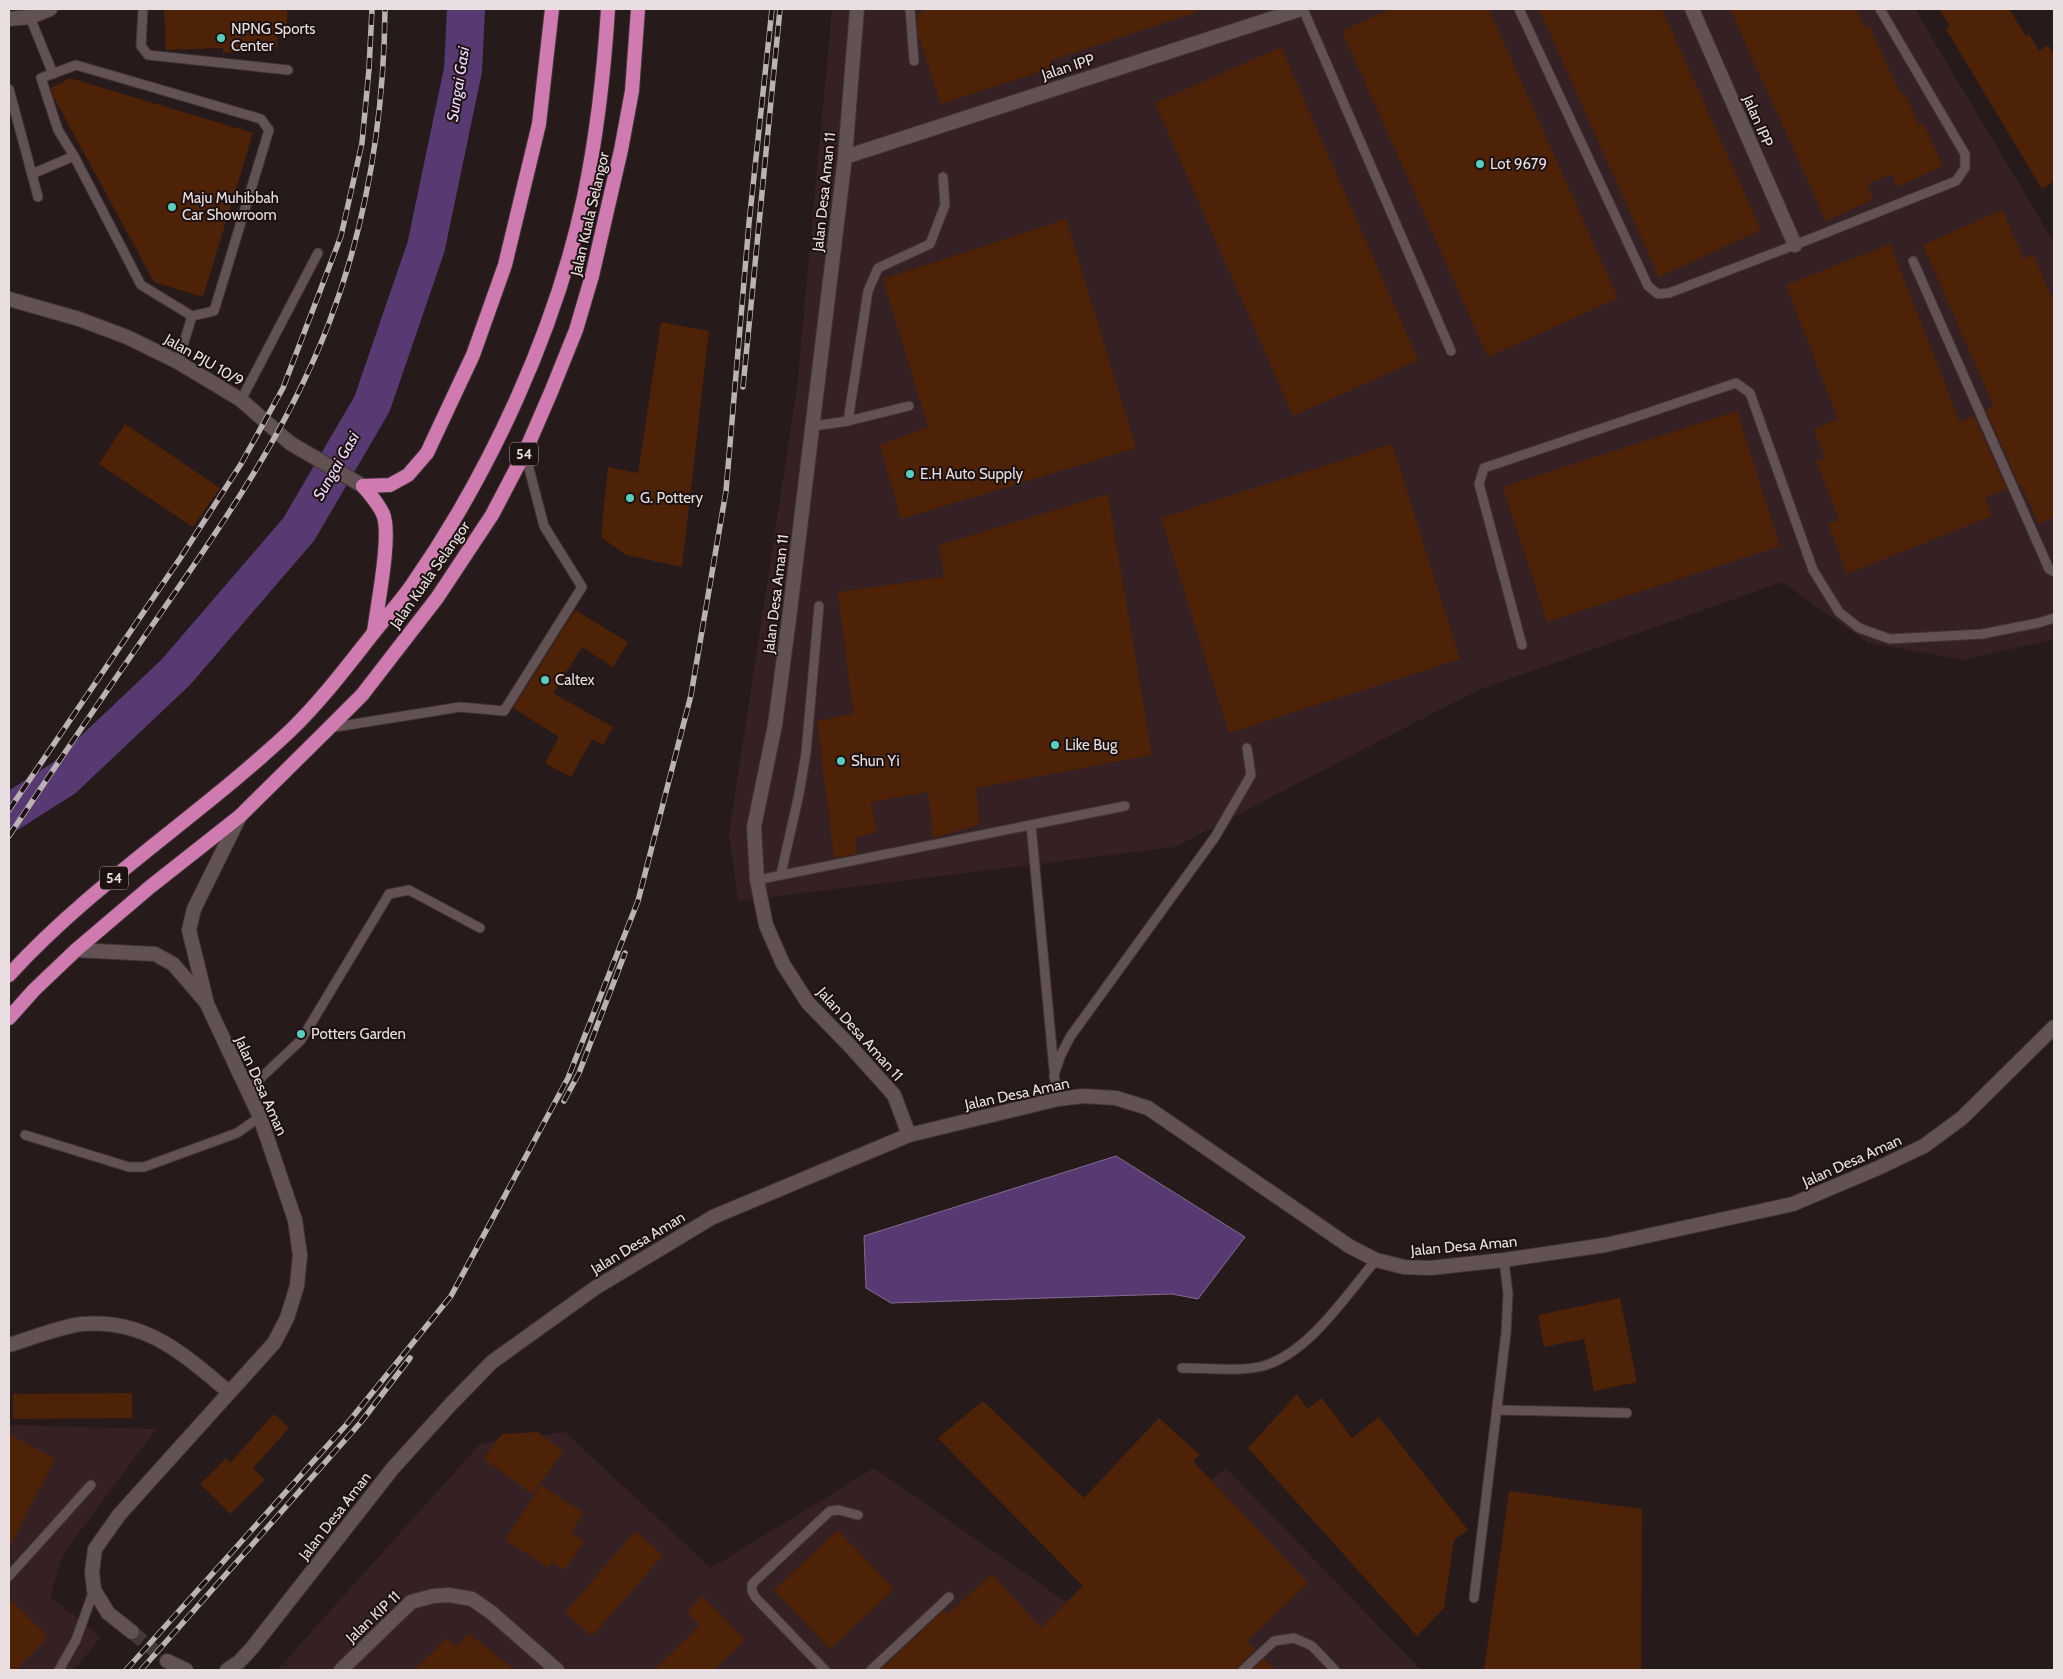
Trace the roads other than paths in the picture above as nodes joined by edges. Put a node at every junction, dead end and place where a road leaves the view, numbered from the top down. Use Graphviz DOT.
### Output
graph roads {
  1 [pos="50,9"];
  2 [pos="143,9"];
  3 [pos="552,9"];
  4 [pos="608,9"];
  5 [pos="638,9"];
  6 [pos="857,9"];
  7 [pos="910,9"];
  8 [pos="1302,9"];
  9 [pos="1519,9"];
  10 [pos="1692,9"];
  11 [pos="1880,9"];
  12 [pos="30,17"];
  13 [pos="9,19"];
  14 [pos="914,61"];
  15 [pos="288,70"];
  16 [pos="54,74"];
  17 [pos="9,89"];
  18 [pos="74,156"];
  19 [pos="845,157"];
  20 [pos="32,174"];
  21 [pos="943,177"];
  22 [pos="38,197"];
  23 [pos="1795,245"];
  24 [pos="318,253"];
  25 [pos="1913,261"];
  26 [pos="9,299"];
  27 [pos="192,316"];
  28 [pos="1451,351"];
  29 [pos="178,362"];
  30 [pos="241,400"];
  31 [pos="909,406"];
  32 [pos="848,421"];
  33 [pos="814,426"];
  34 [pos="525,452"];
  35 [pos="363,486"];
  36 [pos="2054,572"];
  37 [pos="819,606"];
  38 [pos="2054,618"];
  39 [pos="374,633"];
  40 [pos="1522,645"];
  41 [pos="330,728"];
  42 [pos="1247,748"];
  43 [pos="1125,806"];
  44 [pos="240,816"];
  45 [pos="1031,825"];
  46 [pos="781,874"];
  47 [pos="757,880"];
  48 [pos="480,928"];
  49 [pos="76,950"];
  50 [pos="9,975"];
  51 [pos="207,1004"];
  52 [pos="9,1018"];
  53 [pos="2054,1027"];
  54 [pos="1054,1075"];
  55 [pos="248,1090"];
  56 [pos="1058,1099"];
  57 [pos="260,1117"];
  58 [pos="25,1135"];
  59 [pos="909,1135"];
  60 [pos="1376,1260"];
  61 [pos="1504,1260"];
  62 [pos="9,1345"];
  63 [pos="1182,1368"];
  64 [pos="229,1392"];
  65 [pos="1498,1410"];
  66 [pos="1627,1413"];
  67 [pos="91,1485"];
  68 [pos="858,1515"];
  69 [pos="9,1576"];
  70 [pos="94,1590"];
  71 [pos="949,1597"];
  72 [pos="1474,1598"];
  73 [pos="132,1632"];
  74 [pos="167,1661"];
  75 [pos="59,1670"];
  76 [pos="186,1670"];
  77 [pos="227,1670"];
  78 [pos="341,1670"];
  79 [pos="557,1670"];
  80 [pos="825,1670"];
  81 [pos="871,1670"];
  82 [pos="1243,1670"];
  83 [pos="1335,1670"];
  1 -- 12 [label="street"];
  2 -- 15 [label="lane"];
  3 -- 35 [label="highway"];
  4 -- 39 [label="highway, Jalan Kuala Selangor / 54"];
  5 -- 34 [label="highway, Jalan Kuala Selangor / 54"];
  6 -- 19 [label="street, Jalan Desa Aman 11"];
  7 -- 14 [label="lane"];
  8 -- 19 [label="street, Jalan IPP"];
  8 -- 28 [label="lane"];
  9 -- 23 [label="lane"];
  10 -- 23 [label="street, Jalan IPP"];
  11 -- 23 [label="lane"];
  12 -- 13 [label="street"];
  12 -- 16 [label="lane"];
  16 -- 18 [label="lane"];
  16 -- 27 [label="lane"];
  17 -- 20 [label="lane"];
  18 -- 20 [label="lane"];
  18 -- 27 [label="lane"];
  19 -- 33 [label="street, Jalan Desa Aman 11"];
  20 -- 22 [label="lane"];
  21 -- 32 [label="lane"];
  24 -- 30 [label="lane"];
  25 -- 36 [label="lane"];
  26 -- 29 [label="street, Jalan PJU 10/9"];
  27 -- 29 [label="lane"];
  29 -- 30 [label="street, Jalan PJU 10/9"];
  30 -- 35 [label="street, Jalan PJU 10/9"];
  31 -- 32 [label="lane"];
  32 -- 33 [label="lane"];
  33 -- 47 [label="street, Jalan Desa Aman 11"];
  34 -- 41 [label="highway, Jalan Kuala Selangor / 54"];
  34 -- 41 [label="lane"];
  35 -- 39 [label="highway"];
  37 -- 46 [label="lane"];
  38 -- 40 [label="lane"];
  39 -- 50 [label="highway, Jalan Kuala Selangor / 54"];
  41 -- 44 [label="highway, Jalan Kuala Selangor / 54"];
  42 -- 54 [label="lane"];
  43 -- 45 [label="lane"];
  44 -- 49 [label="highway, Jalan Kuala Selangor / 54"];
  44 -- 51 [label="street, Jalan Desa Aman"];
  45 -- 46 [label="lane"];
  45 -- 54 [label="lane"];
  46 -- 47 [label="lane"];
  47 -- 59 [label="street, Jalan Desa Aman 11"];
  48 -- 55 [label="lane"];
  49 -- 51 [label="street, Jalan Desa Aman"];
  49 -- 52 [label="highway, Jalan Kuala Selangor / 54"];
  51 -- 55 [label="street, Jalan Desa Aman"];
  53 -- 61 [label="street, Jalan Desa Aman"];
  54 -- 56 [label="lane"];
  55 -- 57 [label="street, Jalan Desa Aman"];
  56 -- 59 [label="street, Jalan Desa Aman"];
  56 -- 60 [label="street, Jalan Desa Aman"];
  57 -- 58 [label="lane"];
  57 -- 64 [label="street, Jalan Desa Aman"];
  59 -- 77 [label="street, Jalan Desa Aman"];
  60 -- 61 [label="street, Jalan Desa Aman"];
  60 -- 63 [label="lane"];
  61 -- 65 [label="lane"];
  62 -- 64 [label="street"];
  64 -- 70 [label="street, Jalan Desa Aman"];
  65 -- 66 [label="lane"];
  65 -- 72 [label="lane"];
  67 -- 69 [label="lane"];
  68 -- 80 [label="lane"];
  70 -- 73 [label="street, Jalan Desa Aman"];
  70 -- 75 [label="lane"];
  71 -- 81 [label="lane"];
  74 -- 76 [label="street"];
  78 -- 79 [label="street, Jalan KIP 11"];
  82 -- 83 [label="lane"];
}
